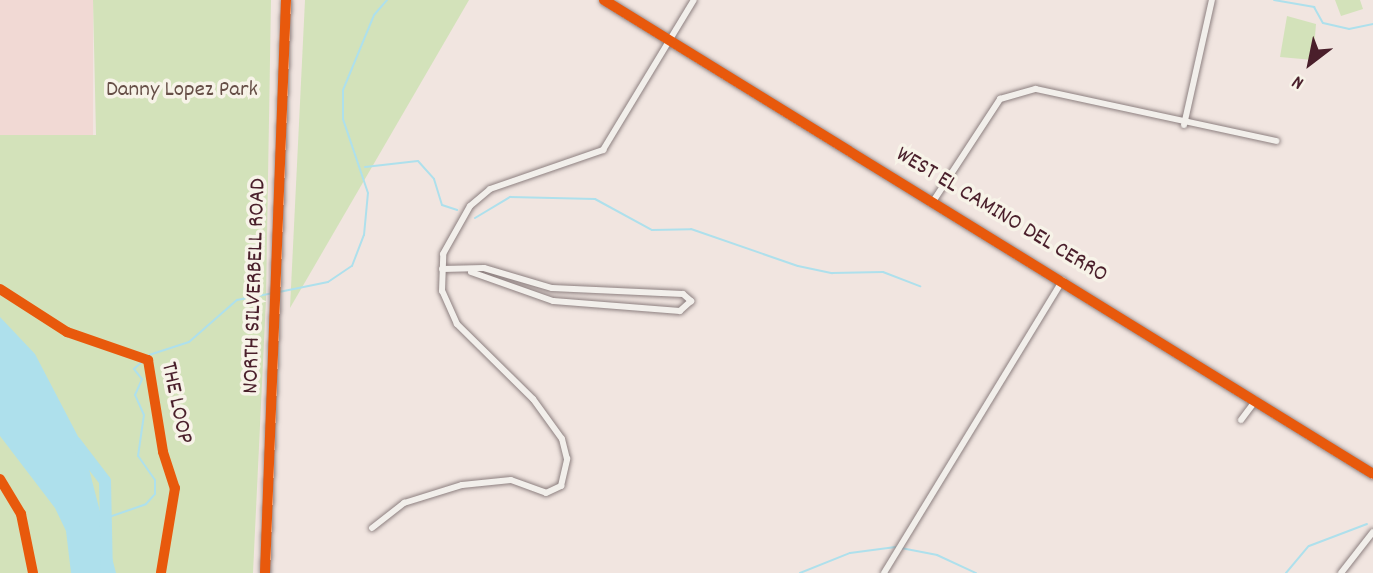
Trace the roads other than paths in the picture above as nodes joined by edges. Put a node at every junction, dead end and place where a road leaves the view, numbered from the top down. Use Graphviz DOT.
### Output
graph roads {
  1 [pos="286,0"];
  2 [pos="604,0"];
  3 [pos="694,0"];
  4 [pos="1212,0"];
  5 [pos="670,41"];
  6 [pos="1184,125"];
  7 [pos="1276,141"];
  8 [pos="934,200"];
  9 [pos="442,269"];
  10 [pos="471,272"];
  11 [pos="1064,278"];
  12 [pos="1256,400"];
  13 [pos="1241,420"];
  14 [pos="1373,474"];
  15 [pos="551,493"];
  16 [pos="551,502"];
  17 [pos="372,528"];
  18 [pos="1373,532"];
  19 [pos="265,573"];
  20 [pos="884,573"];
  21 [pos="1341,573"];
  1 -- 19 [label="street, NORTH SILVERBELL ROAD"];
  2 -- 5 [label="street, WEST EL CAMINO DEL CERRO"];
  3 -- 5 [label="street"];
  4 -- 6 [label="street"];
  5 -- 8 [label="street, WEST EL CAMINO DEL CERRO"];
  5 -- 9 [label="street"];
  6 -- 7 [label="street"];
  6 -- 8 [label="street"];
  8 -- 11 [label="street, WEST EL CAMINO DEL CERRO"];
  9 -- 10 [label="street"];
  9 -- 15 [label="street"];
  10 -- 10 [label="street"];
  11 -- 12 [label="street, WEST EL CAMINO DEL CERRO"];
  11 -- 20 [label="street"];
  12 -- 13 [label="street"];
  12 -- 14 [label="street, WEST EL CAMINO DEL CERRO"];
  15 -- 16 [label="street"];
  15 -- 17 [label="street"];
  18 -- 21 [label="street"];
}
